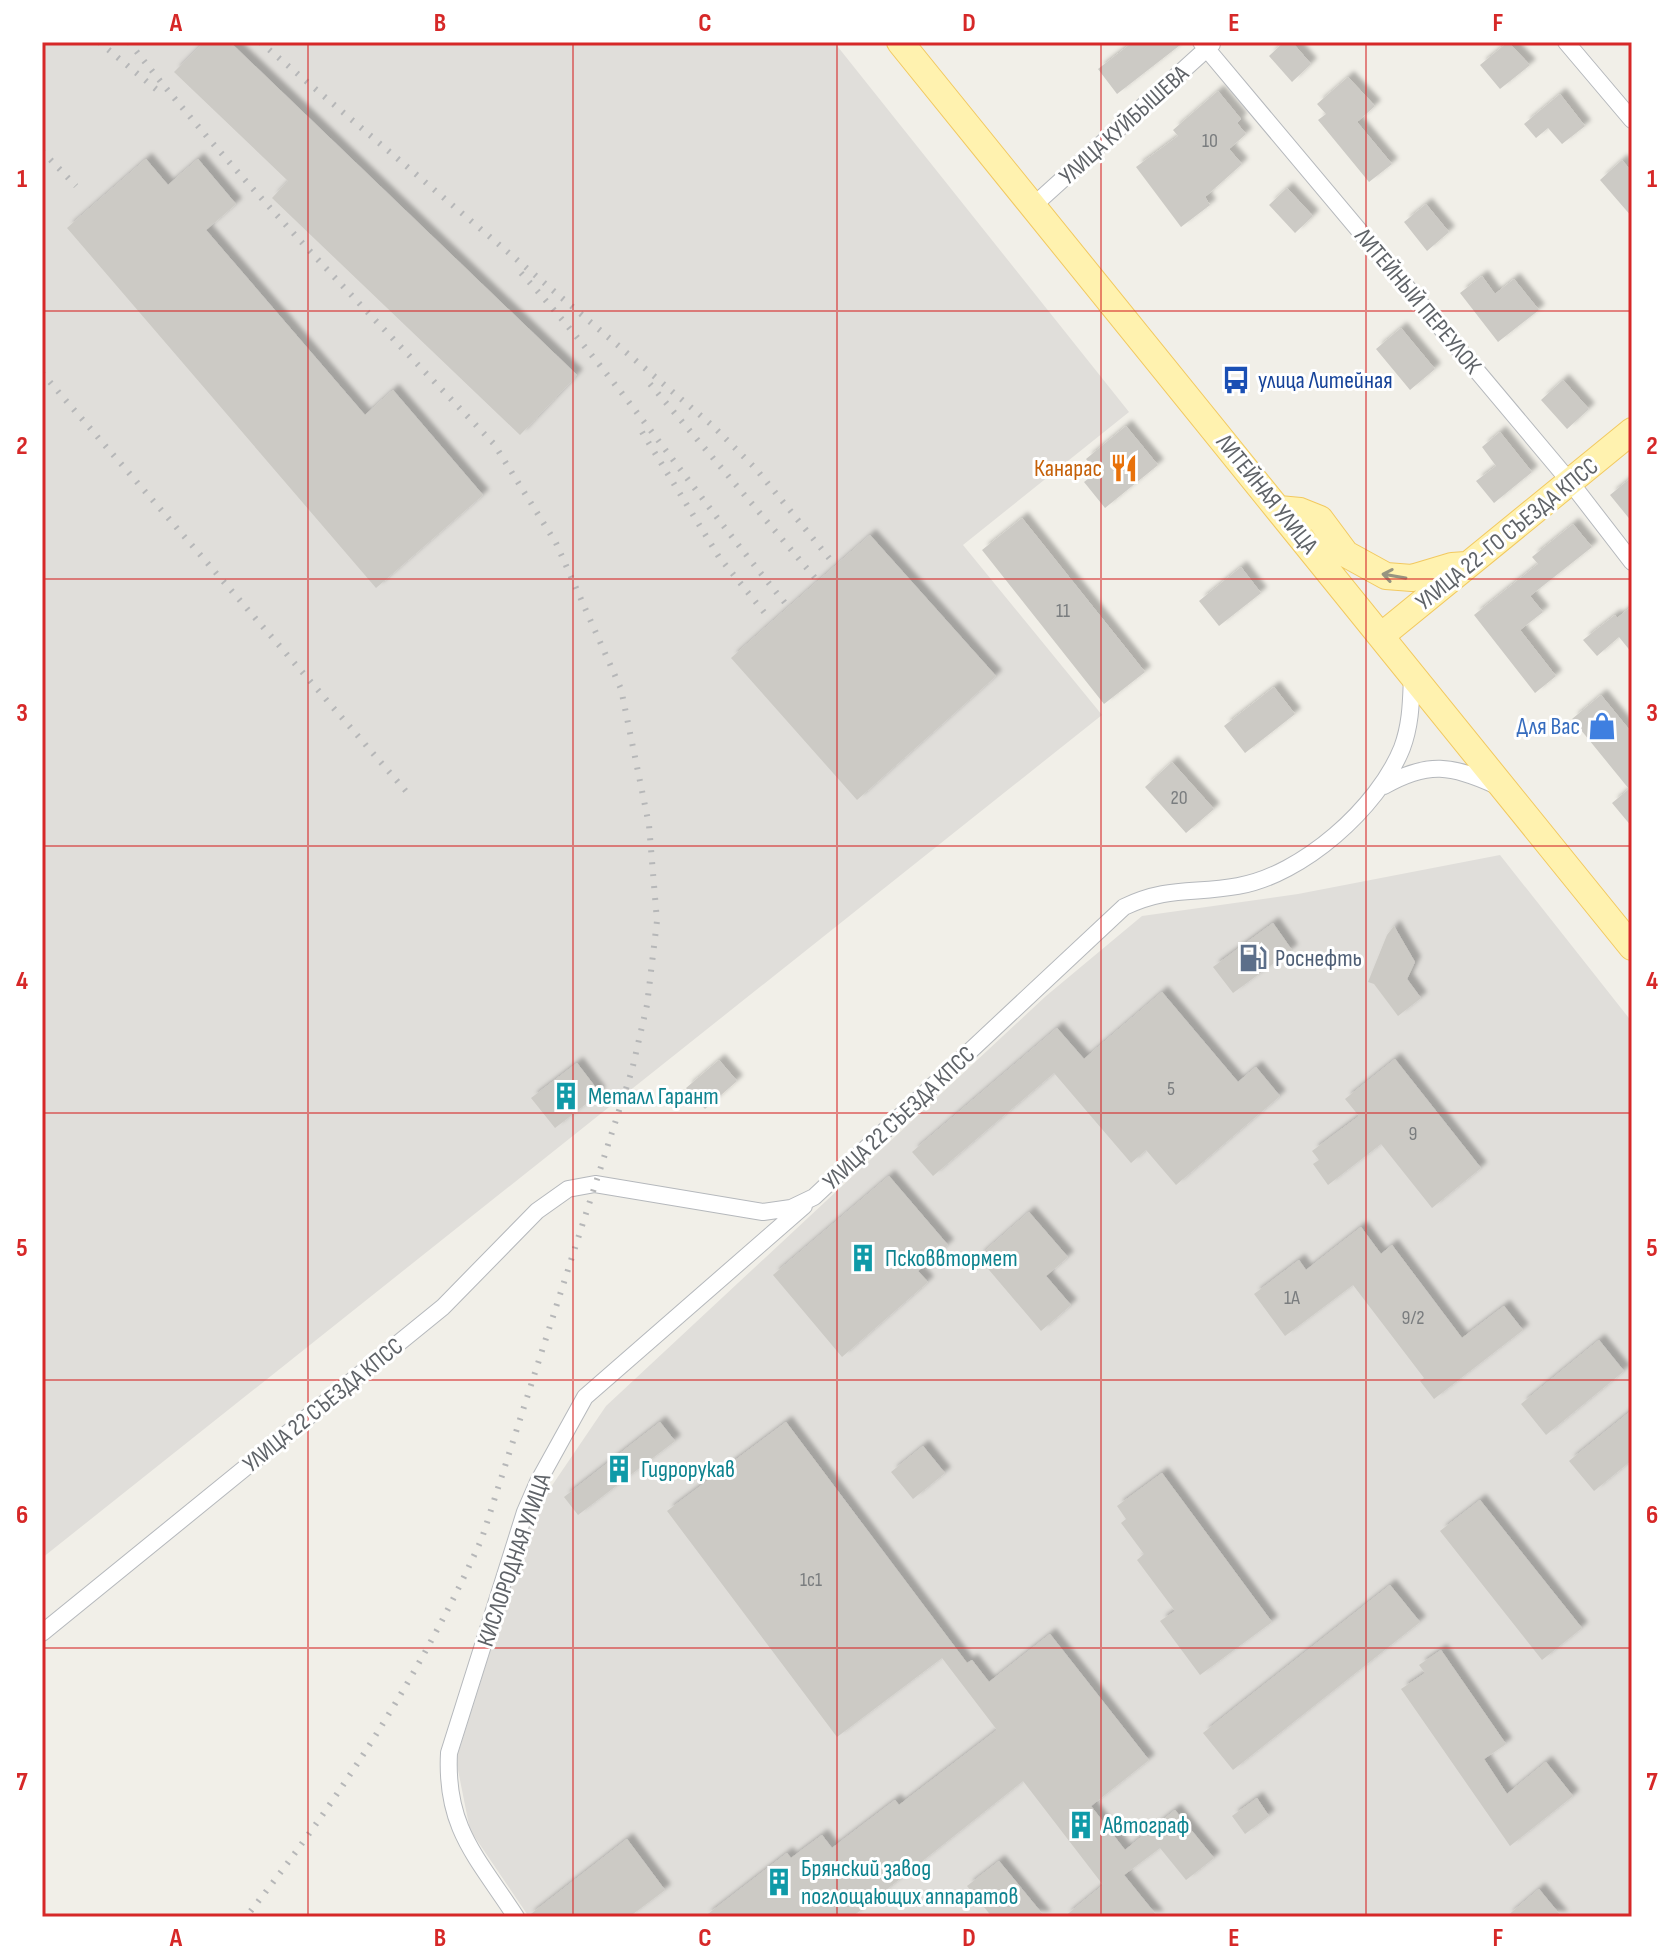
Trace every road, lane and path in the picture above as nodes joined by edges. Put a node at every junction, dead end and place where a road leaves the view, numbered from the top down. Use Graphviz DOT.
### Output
graph roads {
  1 [pos="900,42"];
  2 [pos="1566,42"];
  3 [pos="1207,44"];
  4 [pos="1632,120"];
  5 [pos="1033,206"];
  6 [pos="1632,431"];
  7 [pos="1571,483"];
  8 [pos="1279,509"];
  9 [pos="1632,562"];
  10 [pos="1469,565"];
  11 [pos="1381,636"];
  12 [pos="1412,675"];
  13 [pos="1382,786"];
  14 [pos="1502,788"];
  15 [pos="1632,947"];
  16 [pos="814,1197"];
  17 [pos="42,1633"];
  18 [pos="516,1917"];
  1 -- 5 [label="main road, ЛИТЕЙНАЯ УЛИЦА"];
  2 -- 4 [label="street"];
  3 -- 5 [label="street, УЛИЦА КУЙБЫШЕВА"];
  3 -- 7 [label="street, ЛИТЕЙНЫЙ ПЕРЕУЛОК"];
  5 -- 8 [label="main road, ЛИТЕЙНАЯ УЛИЦА"];
  6 -- 7 [label="main road, УЛИЦА 22-ГО СЪЕЗДА КПСС"];
  7 -- 9 [label="street, ЛИТЕЙНЫЙ ПЕРЕУЛОК"];
  7 -- 10 [label="main road, УЛИЦА 22-ГО СЪЕЗДА КПСС"];
  10 -- 8 [label="main road, one-way"];
  8 -- 11 [label="main road, ЛИТЕЙНАЯ УЛИЦА"];
  10 -- 11 [label="main road, УЛИЦА 22-ГО СЪЕЗДА КПСС"];
  11 -- 12 [label="main road, ЛИТЕЙНАЯ УЛИЦА"];
  12 -- 13 [label="street, УЛИЦА 22 СЪЕЗДА КПСС"];
  12 -- 14 [label="main road, ЛИТЕЙНАЯ УЛИЦА"];
  13 -- 14 [label="street"];
  13 -- 16 [label="street, УЛИЦА 22 СЪЕЗДА КПСС"];
  14 -- 15 [label="main road, ЛИТЕЙНАЯ УЛИЦА"];
  16 -- 17 [label="street, УЛИЦА 22 СЪЕЗДА КПСС"];
  16 -- 18 [label="street, КИСЛОРОДНАЯ УЛИЦА"];
}
